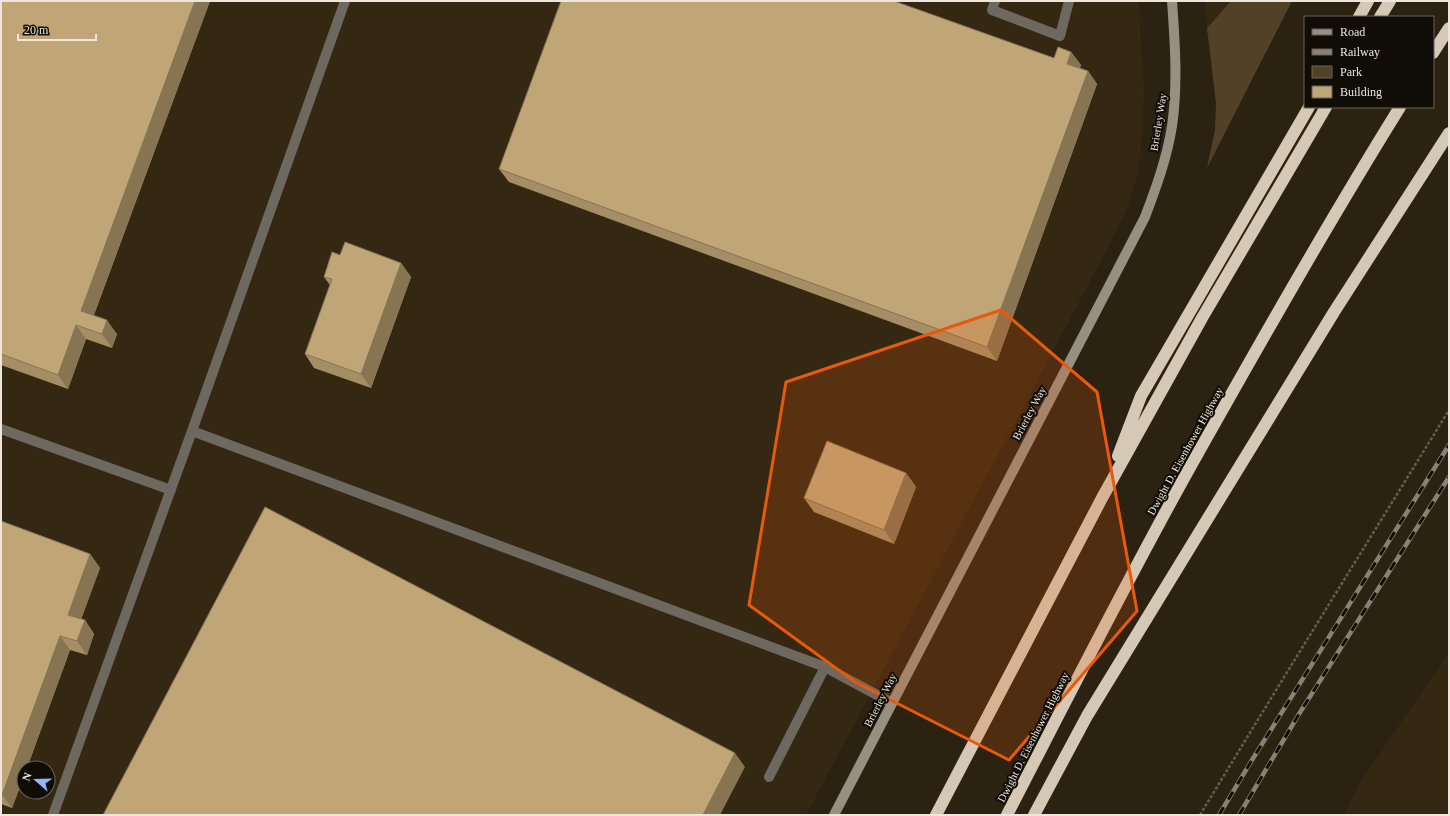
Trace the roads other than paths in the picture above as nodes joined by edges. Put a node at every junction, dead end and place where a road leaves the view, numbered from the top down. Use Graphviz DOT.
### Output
graph roads {
  1 [pos="345,1"];
  2 [pos="995,1"];
  3 [pos="1069,1"];
  4 [pos="1172,1"];
  5 [pos="1368,1"];
  6 [pos="1390,1"];
  7 [pos="1360,16"];
  8 [pos="1381,16"];
  9 [pos="1449,28"];
  10 [pos="1434,51"];
  11 [pos="1308,108"];
  12 [pos="1325,108"];
  13 [pos="1399,108"];
  14 [pos="1449,133"];
  15 [pos="1,428"];
  16 [pos="192,431"];
  17 [pos="171,490"];
  18 [pos="1102,498"];
  19 [pos="825,667"];
  20 [pos="892,703"];
  21 [pos="769,777"];
  22 [pos="53,815"];
  23 [pos="834,815"];
  24 [pos="936,815"];
  25 [pos="1007,815"];
  26 [pos="1034,815"];
  1 -- 16 [label="lane"];
  2 -- 3 [label="lane"];
  4 -- 20 [label="street, Brierley Way"];
  5 -- 7 [label="highway"];
  6 -- 8 [label="highway"];
  9 -- 10 [label="highway"];
  11 -- 18 [label="highway"];
  12 -- 18 [label="highway"];
  13 -- 25 [label="highway, Dwight D. Eisenhower Highway"];
  14 -- 26 [label="highway"];
  15 -- 17 [label="lane"];
  16 -- 17 [label="lane"];
  16 -- 19 [label="lane"];
  17 -- 22 [label="lane"];
  18 -- 24 [label="highway"];
  19 -- 20 [label="lane"];
  19 -- 21 [label="lane"];
  20 -- 23 [label="street, Brierley Way"];
}
